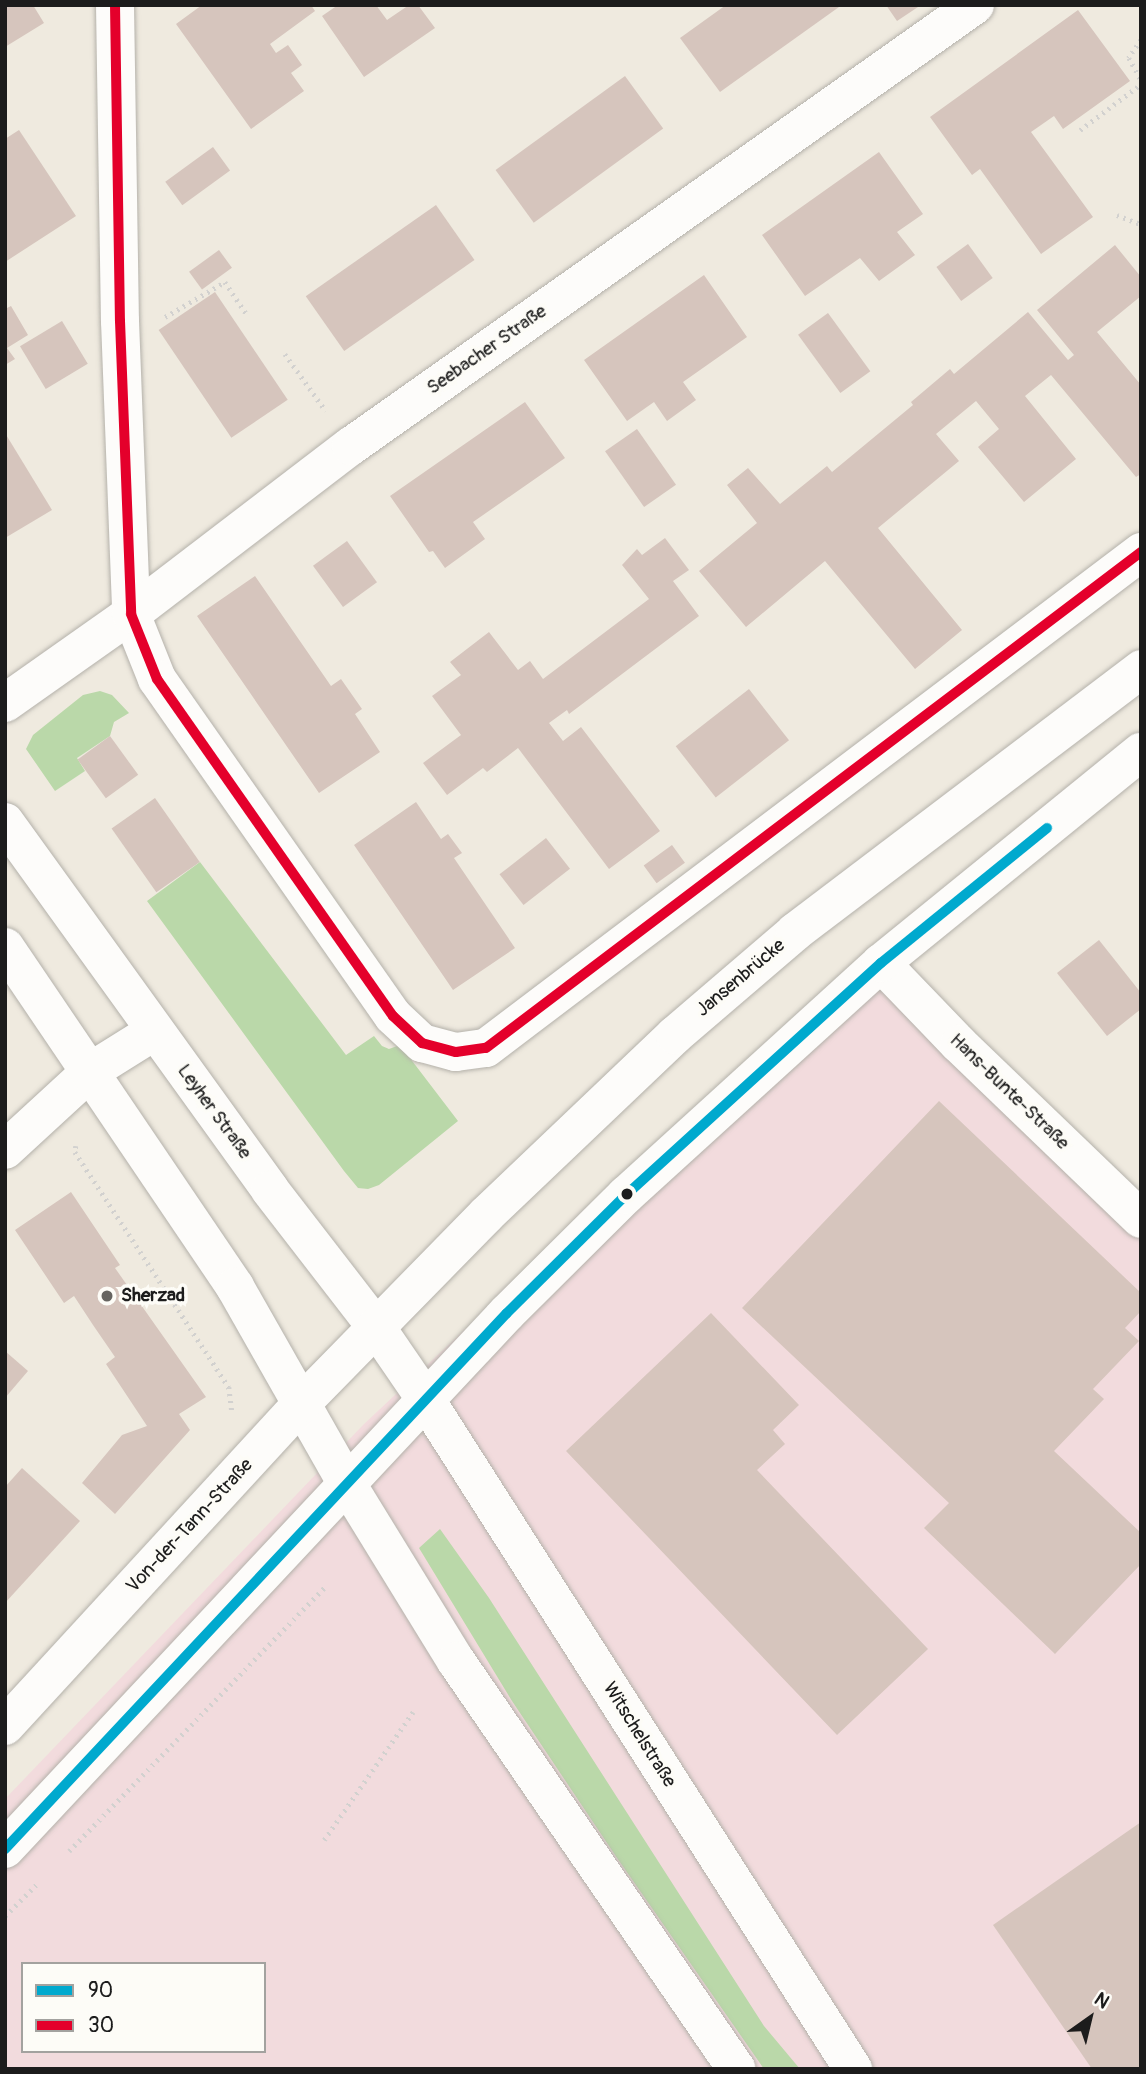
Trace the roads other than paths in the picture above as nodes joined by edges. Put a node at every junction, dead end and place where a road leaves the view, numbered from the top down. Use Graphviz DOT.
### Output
graph roads {
  1 [pos="115,5"];
  2 [pos="975,5"];
  3 [pos="1141,552"];
  4 [pos="131,614"];
  5 [pos="1141,669"];
  6 [pos="5,703"];
  7 [pos="1141,752"];
  8 [pos="5,822"];
  9 [pos="5,947"];
  10 [pos="881,963"];
  11 [pos="155,1031"];
  12 [pos="91,1071"];
  13 [pos="5,1150"];
  14 [pos="1141,1219"];
  15 [pos="376,1327"];
  16 [pos="426,1400"];
  17 [pos="302,1403"];
  18 [pos="346,1484"];
  19 [pos="5,1726"];
  20 [pos="5,1849"];
  21 [pos="736,2069"];
  22 [pos="853,2069"];
  1 -- 4 [label="street"];
  2 -- 4 [label="street, Seebacher Straße"];
  3 -- 4 [label="street"];
  4 -- 6 [label="street, Seebacher Straße"];
  5 -- 15 [label="street, Jansenbrücke"];
  7 -- 10 [label="street"];
  8 -- 11 [label="street, Leyher Straße"];
  9 -- 12 [label="street"];
  10 -- 14 [label="street, Hans-Bunte-Straße"];
  10 -- 16 [label="street"];
  11 -- 12 [label="street"];
  11 -- 15 [label="street, Leyher Straße"];
  12 -- 13 [label="street"];
  12 -- 17 [label="street"];
  15 -- 16 [label="street, Leyher Straße"];
  15 -- 17 [label="street, Von-der-Tann-Straße"];
  16 -- 18 [label="street"];
  16 -- 22 [label="street, Witschelstraße"];
  17 -- 18 [label="street"];
  17 -- 19 [label="street, Von-der-Tann-Straße"];
  18 -- 20 [label="street"];
  18 -- 21 [label="street"];
}
